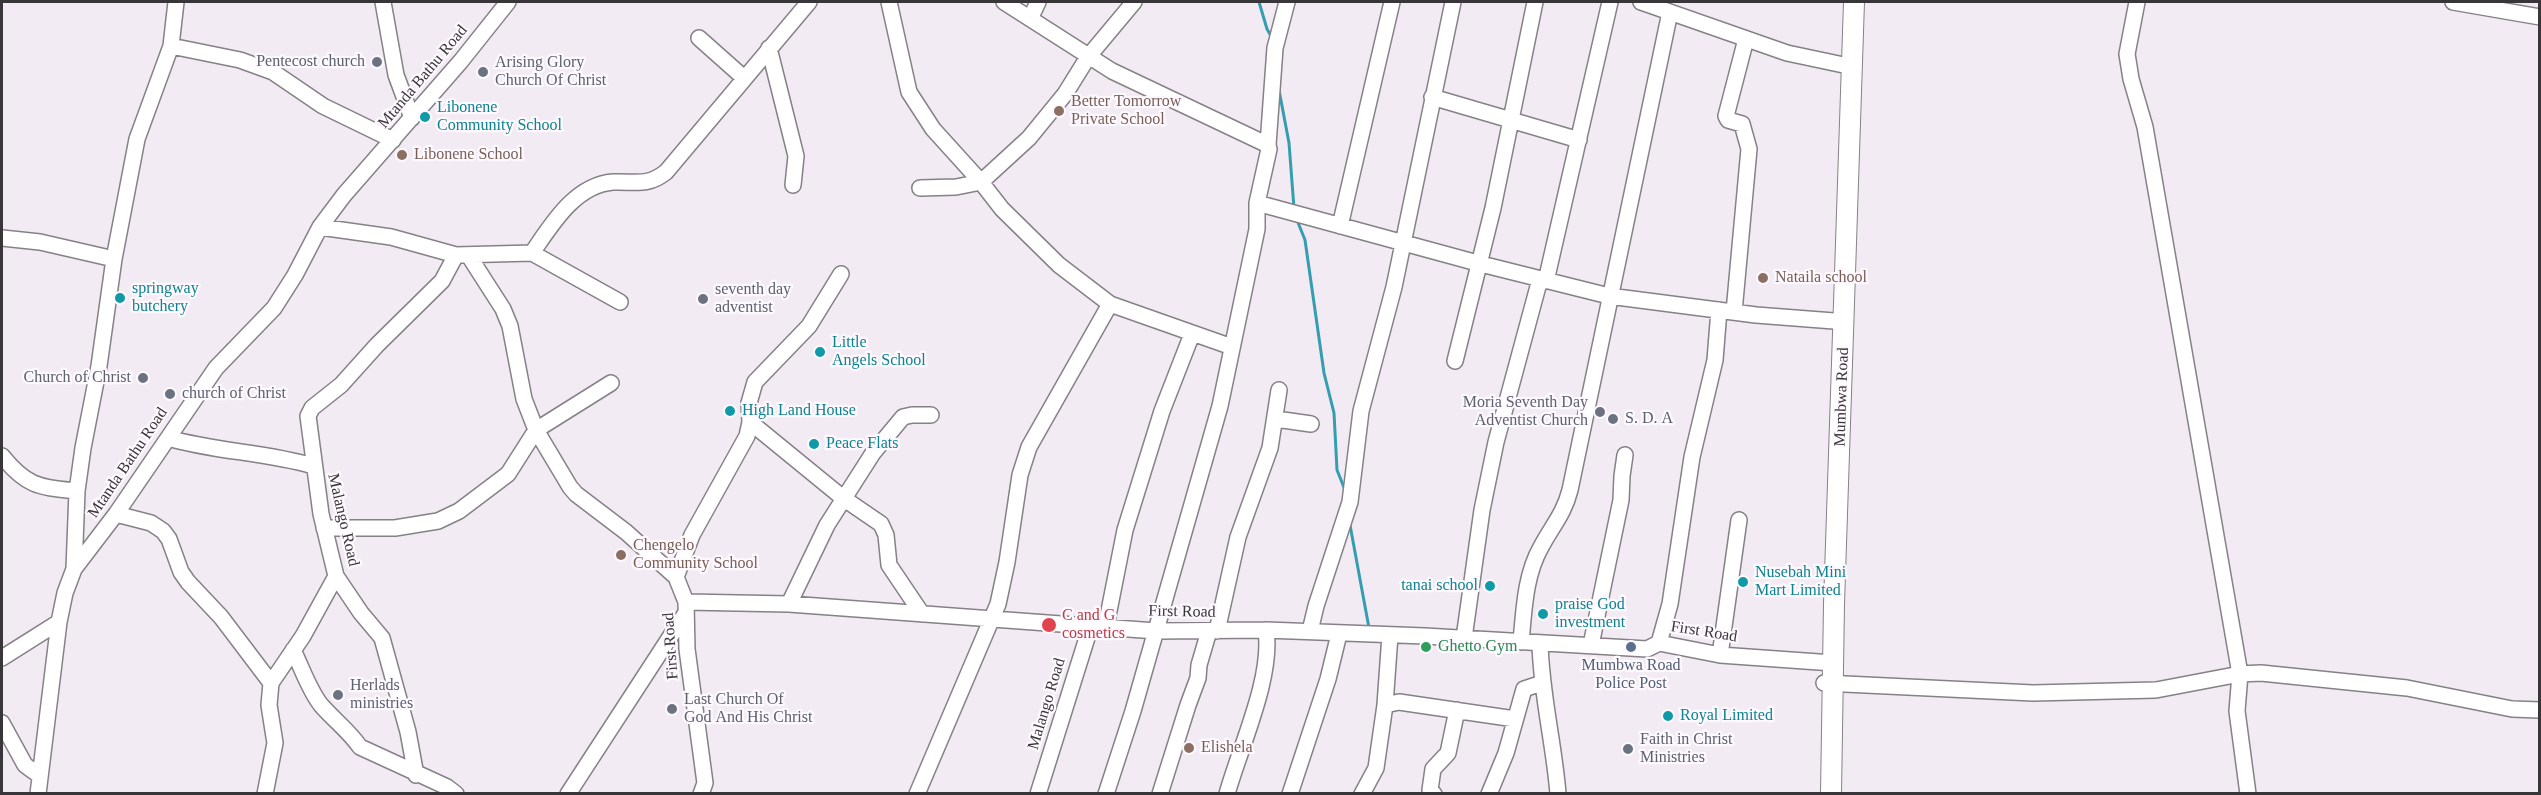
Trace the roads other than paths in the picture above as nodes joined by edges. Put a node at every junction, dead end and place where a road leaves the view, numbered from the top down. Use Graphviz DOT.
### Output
graph roads {
  1 [pos="176,2"];
  2 [pos="508,2"];
  3 [pos="809,2"];
  4 [pos="889,2"];
  5 [pos="1004,2"];
  6 [pos="1038,2"];
  7 [pos="1134,2"];
  8 [pos="1287,2"];
  9 [pos="1392,2"];
  10 [pos="1453,2"];
  11 [pos="1535,2"];
  12 [pos="1611,2"];
  13 [pos="1641,2"];
  14 [pos="1844,2"];
  15 [pos="1854,2"];
  16 [pos="2136,2"];
  17 [pos="2453,2"];
  18 [pos="387,5"];
  19 [pos="1670,12"];
  20 [pos="1030,16"];
  21 [pos="2540,17"];
  22 [pos="699,38"];
  23 [pos="1746,39"];
  24 [pos="171,46"];
  25 [pos="769,48"];
  26 [pos="1088,57"];
  27 [pos="1847,66"];
  28 [pos="744,78"];
  29 [pos="1432,98"];
  30 [pos="412,118"];
  31 [pos="1512,121"];
  32 [pos="393,140"];
  33 [pos="1579,140"];
  34 [pos="1268,145"];
  35 [pos="981,182"];
  36 [pos="793,184"];
  37 [pos="920,188"];
  38 [pos="1257,203"];
  39 [pos="1340,226"];
  40 [pos="320,227"];
  41 [pos="2,238"];
  42 [pos="1403,243"];
  43 [pos="532,253"];
  44 [pos="463,255"];
  45 [pos="114,259"];
  46 [pos="1481,264"];
  47 [pos="841,274"];
  48 [pos="1543,280"];
  49 [pos="1609,296"];
  50 [pos="620,302"];
  51 [pos="1110,304"];
  52 [pos="1726,311"];
  53 [pos="1834,321"];
  54 [pos="1192,334"];
  55 [pos="1232,347"];
  56 [pos="1455,361"];
  57 [pos="611,383"];
  58 [pos="1279,390"];
  59 [pos="931,415"];
  60 [pos="1276,419"];
  61 [pos="750,422"];
  62 [pos="1311,423"];
  63 [pos="536,430"];
  64 [pos="168,438"];
  65 [pos="1625,455"];
  66 [pos="2,456"];
  67 [pos="313,466"];
  68 [pos="77,491"];
  69 [pos="843,498"];
  70 [pos="116,514"];
  71 [pos="1739,520"];
  72 [pos="324,528"];
  73 [pos="74,569"];
  74 [pos="336,576"];
  75 [pos="676,577"];
  76 [pos="789,604"];
  77 [pos="685,608"];
  78 [pos="922,614"];
  79 [pos="993,618"];
  80 [pos="59,622"];
  81 [pos="1098,626"];
  82 [pos="1266,630"];
  83 [pos="1155,631"];
  84 [pos="1213,631"];
  85 [pos="1310,632"];
  86 [pos="1339,634"];
  87 [pos="1390,635"];
  88 [pos="1464,638"];
  89 [pos="1521,642"];
  90 [pos="1540,643"];
  91 [pos="1659,643"];
  92 [pos="1591,645"];
  93 [pos="293,650"];
  94 [pos="1720,655"];
  95 [pos="2,658"];
  96 [pos="1829,662"];
  97 [pos="2240,674"];
  98 [pos="271,683"];
  99 [pos="1542,683"];
  100 [pos="1828,684"];
  101 [pos="1385,705"];
  102 [pos="1457,710"];
  103 [pos="2540,710"];
  104 [pos="1515,719"];
  105 [pos="2,723"];
  106 [pos="416,775"];
  107 [pos="40,776"];
  108 [pos="38,794"];
  109 [pos="265,794"];
  110 [pos="456,794"];
  111 [pos="568,794"];
  112 [pos="701,794"];
  113 [pos="917,794"];
  114 [pos="1038,794"];
  115 [pos="1106,794"];
  116 [pos="1160,794"];
  117 [pos="1227,794"];
  118 [pos="1290,794"];
  119 [pos="1362,794"];
  120 [pos="1434,794"];
  121 [pos="1489,794"];
  122 [pos="1558,794"];
  123 [pos="1822,794"];
  124 [pos="1831,794"];
  125 [pos="2248,794"];
  1 -- 24 [label="street"];
  2 -- 30 [label="street, Mtanda Bathu Road"];
  3 -- 25 [label="street"];
  4 -- 35 [label="street"];
  5 -- 20 [label="street"];
  6 -- 20 [label="street"];
  7 -- 26 [label="street"];
  8 -- 34 [label="street"];
  9 -- 39 [label="street"];
  10 -- 29 [label="street"];
  11 -- 31 [label="street"];
  12 -- 33 [label="street"];
  13 -- 19 [label="street"];
  14 -- 27 [label="main road, Mumbwa Road"];
  15 -- 27 [label="main road, Mumbwa Road"];
  16 -- 97 [label="street"];
  17 -- 21 [label="street"];
  18 -- 30 [label="street"];
  19 -- 23 [label="street"];
  19 -- 49 [label="street"];
  20 -- 26 [label="street"];
  22 -- 28 [label="street"];
  23 -- 27 [label="street"];
  23 -- 52 [label="street"];
  24 -- 32 [label="street"];
  24 -- 45 [label="street"];
  25 -- 28 [label="street"];
  25 -- 36 [label="street"];
  26 -- 34 [label="street"];
  26 -- 35 [label="street"];
  27 -- 53 [label="main road, Mumbwa Road"];
  27 -- 96 [label="main road, Mumbwa Road"];
  28 -- 43 [label="street"];
  29 -- 31 [label="street"];
  29 -- 42 [label="street"];
  30 -- 32 [label="street, Mtanda Bathu Road"];
  31 -- 33 [label="street"];
  31 -- 46 [label="street"];
  32 -- 40 [label="street, Mtanda Bathu Road"];
  33 -- 48 [label="street"];
  34 -- 38 [label="street"];
  35 -- 37 [label="street"];
  35 -- 51 [label="street"];
  38 -- 39 [label="street"];
  38 -- 55 [label="street"];
  39 -- 42 [label="street"];
  40 -- 44 [label="street"];
  40 -- 64 [label="street, Mtanda Bathu Road"];
  41 -- 45 [label="street"];
  42 -- 46 [label="street"];
  42 -- 85 [label="street"];
  43 -- 44 [label="street"];
  43 -- 50 [label="street"];
  44 -- 63 [label="street"];
  44 -- 67 [label="street"];
  45 -- 68 [label="street"];
  46 -- 48 [label="street"];
  46 -- 56 [label="street"];
  47 -- 61 [label="street"];
  48 -- 49 [label="street"];
  48 -- 88 [label="street"];
  49 -- 52 [label="street"];
  49 -- 89 [label="street"];
  51 -- 54 [label="street"];
  51 -- 79 [label="street"];
  52 -- 53 [label="street"];
  52 -- 91 [label="street"];
  53 -- 96 [label="main road, Mumbwa Road"];
  54 -- 55 [label="street"];
  54 -- 81 [label="street, Malango Road"];
  55 -- 83 [label="street"];
  57 -- 63 [label="street"];
  58 -- 60 [label="street"];
  59 -- 69 [label="street"];
  60 -- 62 [label="street"];
  60 -- 84 [label="street"];
  61 -- 69 [label="street"];
  61 -- 75 [label="street"];
  63 -- 72 [label="street"];
  63 -- 75 [label="street"];
  64 -- 67 [label="street, Malango Road"];
  64 -- 70 [label="street, Mtanda Bathu Road"];
  65 -- 92 [label="street"];
  66 -- 68 [label="street"];
  67 -- 72 [label="street, Malango Road"];
  68 -- 73 [label="street"];
  69 -- 76 [label="street"];
  69 -- 78 [label="street"];
  70 -- 73 [label="street, Mtanda Bathu Road"];
  70 -- 98 [label="street"];
  71 -- 94 [label="street"];
  72 -- 74 [label="street, Malango Road"];
  73 -- 80 [label="street, Mtanda Bathu Road"];
  74 -- 93 [label="street"];
  74 -- 106 [label="street, Malango Road"];
  75 -- 77 [label="street"];
  76 -- 77 [label="street, First Road"];
  76 -- 78 [label="street, First Road"];
  77 -- 111 [label="street"];
  77 -- 112 [label="street, First Road"];
  78 -- 79 [label="street, First Road"];
  79 -- 81 [label="street, First Road"];
  79 -- 113 [label="street"];
  80 -- 95 [label="street"];
  80 -- 107 [label="street, Mtanda Bathu Road"];
  81 -- 83 [label="street, First Road"];
  81 -- 114 [label="street, Malango Road"];
  82 -- 84 [label="street, First Road"];
  82 -- 85 [label="street, First Road"];
  82 -- 117 [label="street"];
  83 -- 84 [label="street, First Road"];
  83 -- 115 [label="street"];
  84 -- 116 [label="street"];
  85 -- 86 [label="street, First Road"];
  86 -- 87 [label="street, First Road"];
  86 -- 118 [label="street"];
  87 -- 88 [label="street, First Road"];
  87 -- 101 [label="street"];
  88 -- 89 [label="street, First Road"];
  89 -- 90 [label="street, First Road"];
  90 -- 92 [label="street, First Road"];
  90 -- 99 [label="street"];
  91 -- 92 [label="street, First Road"];
  91 -- 94 [label="street, First Road"];
  93 -- 98 [label="street"];
  93 -- 106 [label="street"];
  94 -- 96 [label="street, First Road"];
  96 -- 100 [label="main road, Mumbwa Road"];
  97 -- 100 [label="street"];
  97 -- 103 [label="street"];
  97 -- 125 [label="street"];
  98 -- 109 [label="street"];
  99 -- 104 [label="street"];
  99 -- 122 [label="street"];
  100 -- 123 [label="main road, Mumbwa Road"];
  100 -- 124 [label="main road, Mumbwa Road"];
  101 -- 102 [label="street"];
  101 -- 119 [label="street"];
  102 -- 104 [label="street"];
  102 -- 120 [label="street"];
  104 -- 121 [label="street"];
  105 -- 107 [label="street"];
  106 -- 110 [label="street"];
  107 -- 108 [label="street, Mtanda Bathu Road"];
}
